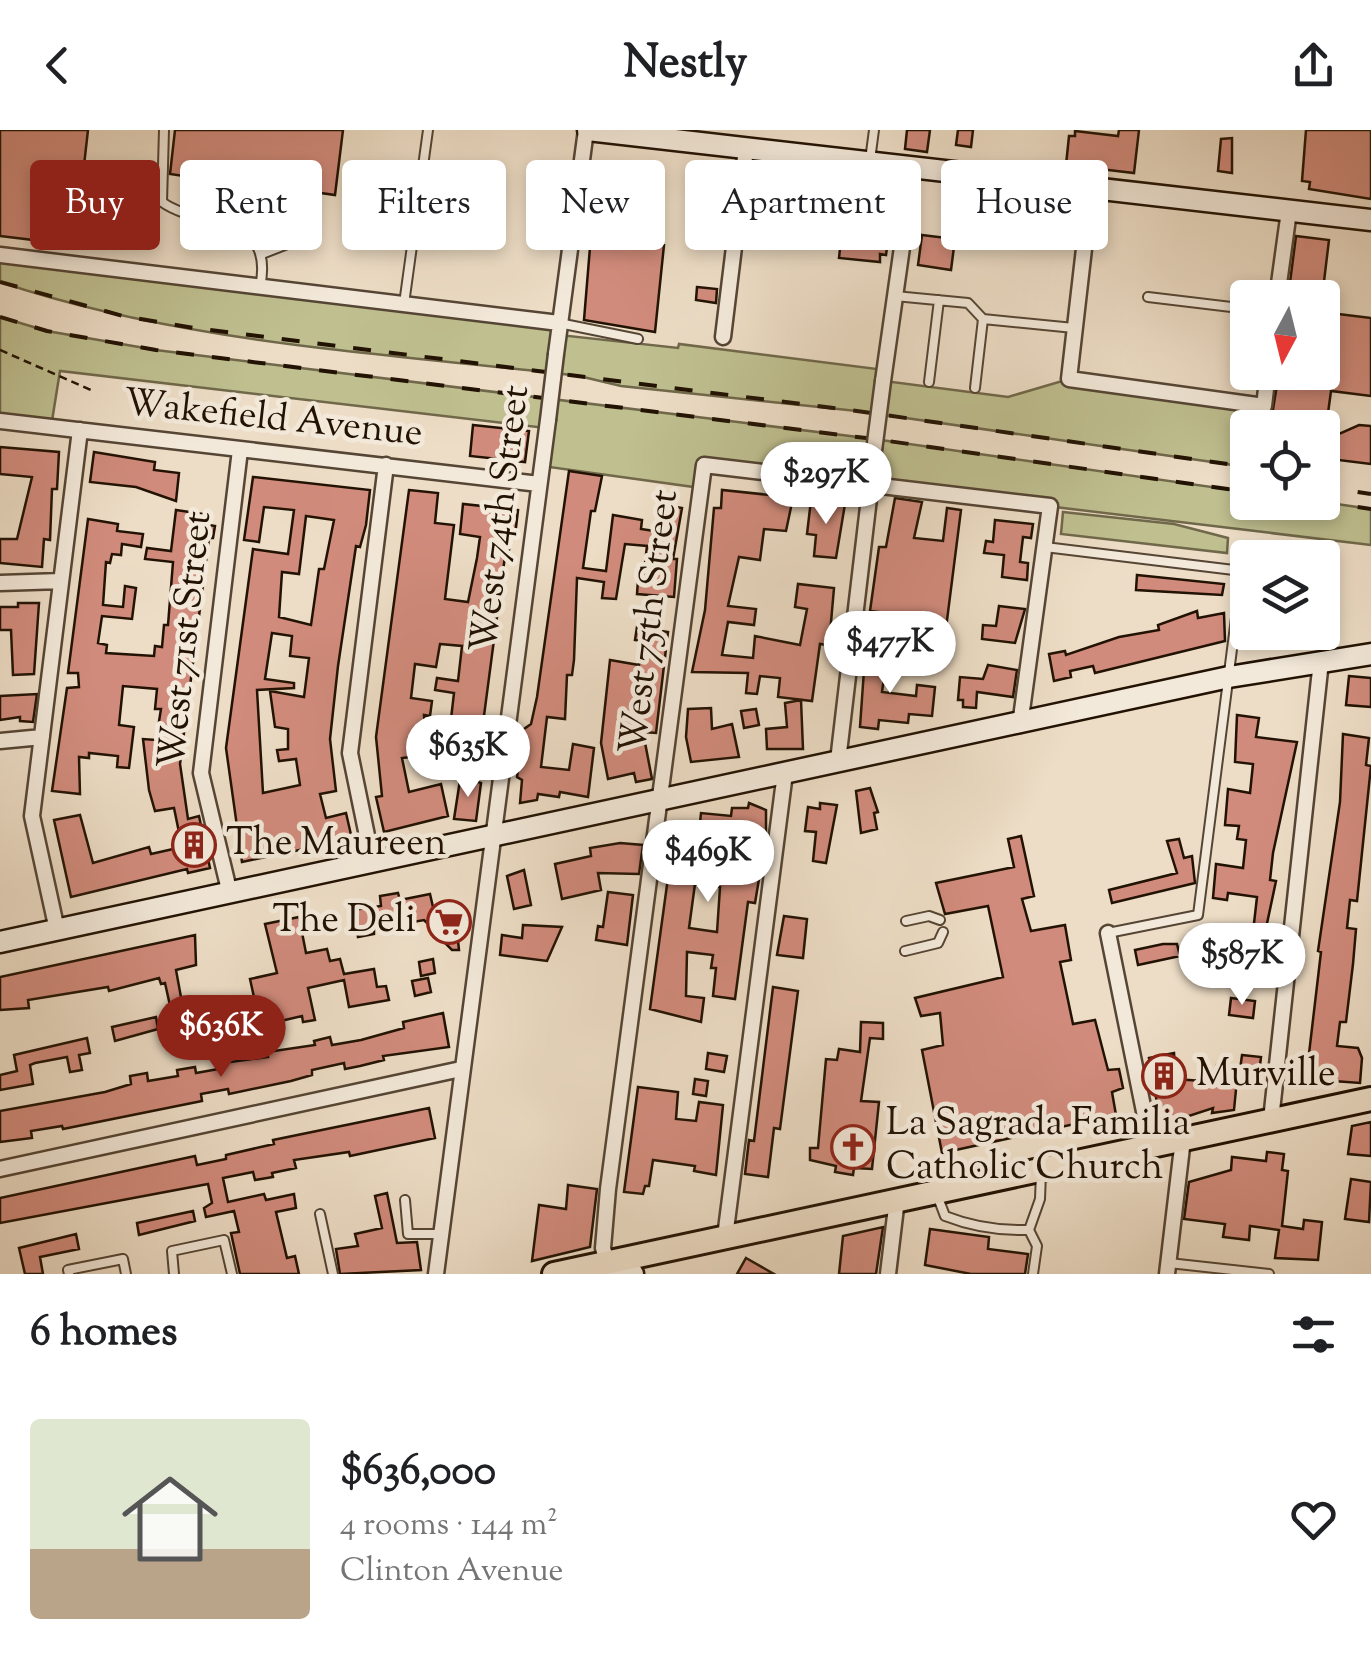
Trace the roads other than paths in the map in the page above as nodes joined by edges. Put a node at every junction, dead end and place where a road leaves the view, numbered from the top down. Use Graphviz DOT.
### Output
graph roads {
  1 [pos="164,130"];
  2 [pos="428,130"];
  3 [pos="587,130"];
  4 [pos="874,130"];
  5 [pos="746,150"];
  6 [pos="846,160"];
  7 [pos="866,160"];
  8 [pos="1108,190"];
  9 [pos="1288,210"];
  10 [pos="1371,220"];
  11 [pos="272,250"];
  12 [pos="902,250"];
  13 [pos="1083,250"];
  14 [pos="262,254"];
  15 [pos="0,255"];
  16 [pos="1279,280"];
  17 [pos="260,286"];
  18 [pos="896,296"];
  19 [pos="1148,298"];
  20 [pos="939,300"];
  21 [pos="404,304"];
  22 [pos="1230,307"];
  23 [pos="983,319"];
  24 [pos="559,323"];
  25 [pos="1074,328"];
  26 [pos="723,337"];
  27 [pos="638,339"];
  28 [pos="929,382"];
  29 [pos="975,388"];
  30 [pos="1266,390"];
  31 [pos="0,421"];
  32 [pos="80,430"];
  33 [pos="240,450"];
  34 [pos="386,465"];
  35 [pos="871,482"];
  36 [pos="540,484"];
  37 [pos="1045,547"];
  38 [pos="61,580"];
  39 [pos="0,583"];
  40 [pos="1371,654"];
  41 [pos="1321,661"];
  42 [pos="1229,677"];
  43 [pos="1020,726"];
  44 [pos="42,737"];
  45 [pos="0,742"];
  46 [pos="838,760"];
  47 [pos="785,773"];
  48 [pos="661,799"];
  49 [pos="493,834"];
  50 [pos="372,860"];
  51 [pos="230,894"];
  52 [pos="940,920"];
  53 [pos="906,921"];
  54 [pos="57,930"];
  55 [pos="944,932"];
  56 [pos="1108,933"];
  57 [pos="0,942"];
  58 [pos="905,951"];
  59 [pos="461,1069"];
  60 [pos="1371,1099"];
  61 [pos="1271,1120"];
  62 [pos="1183,1138"];
  63 [pos="1151,1146"];
  64 [pos="0,1168"];
  65 [pos="1042,1169"];
  66 [pos="935,1191"];
  67 [pos="897,1199"];
  68 [pos="406,1200"];
  69 [pos="320,1214"];
  70 [pos="1029,1230"];
  71 [pos="441,1234"];
  72 [pos="725,1237"];
  73 [pos="607,1262"];
  74 [pos="1167,1268"];
  75 [pos="69,1274"];
  76 [pos="126,1274"];
  77 [pos="174,1274"];
  78 [pos="232,1274"];
  79 [pos="333,1274"];
  80 [pos="436,1274"];
  81 [pos="554,1274"];
  82 [pos="633,1274"];
  83 [pos="888,1274"];
  84 [pos="1034,1274"];
  85 [pos="1269,1274"];
  1 -- 14 [label="lane"];
  2 -- 21 [label="lane"];
  3 -- 5 [label="street"];
  3 -- 24 [label="street, West 74th Street"];
  4 -- 7 [label="lane"];
  5 -- 6 [label="street"];
  5 -- 26 [label="street"];
  8 -- 9 [label="street"];
  9 -- 10 [label="street"];
  9 -- 16 [label="street"];
  11 -- 14 [label="lane"];
  12 -- 18 [label="street"];
  13 -- 25 [label="street"];
  14 -- 17 [label="lane"];
  15 -- 17 [label="street"];
  17 -- 21 [label="street"];
  18 -- 20 [label="lane"];
  18 -- 35 [label="street, bridge"];
  19 -- 22 [label="lane"];
  20 -- 23 [label="lane"];
  20 -- 28 [label="lane"];
  21 -- 24 [label="street"];
  23 -- 25 [label="lane"];
  23 -- 29 [label="lane"];
  24 -- 27 [label="lane"];
  24 -- 36 [label="street, West 74th Street, bridge"];
  25 -- 30 [label="street"];
  31 -- 32 [label="street, Wakefield Avenue"];
  32 -- 33 [label="street, Wakefield Avenue"];
  32 -- 38 [label="street"];
  33 -- 34 [label="street, Wakefield Avenue"];
  33 -- 51 [label="street, West 71st Street"];
  34 -- 36 [label="street, Wakefield Avenue"];
  34 -- 50 [label="street"];
  35 -- 37 [label="street"];
  35 -- 46 [label="street"];
  35 -- 48 [label="street, West 75th Street"];
  36 -- 49 [label="street, West 74th Street"];
  37 -- 42 [label="lane"];
  37 -- 43 [label="street"];
  38 -- 39 [label="street"];
  38 -- 44 [label="street"];
  40 -- 41 [label="street"];
  41 -- 42 [label="street"];
  41 -- 61 [label="street"];
  42 -- 43 [label="street"];
  42 -- 56 [label="lane"];
  43 -- 46 [label="street"];
  44 -- 45 [label="street"];
  44 -- 54 [label="street"];
  46 -- 47 [label="street"];
  47 -- 48 [label="street"];
  47 -- 72 [label="street"];
  48 -- 49 [label="street"];
  48 -- 73 [label="street, West 75th Street"];
  49 -- 50 [label="street"];
  49 -- 59 [label="street, West 74th Street"];
  50 -- 51 [label="street"];
  51 -- 54 [label="street"];
  52 -- 53 [label="lane"];
  54 -- 57 [label="street"];
  55 -- 58 [label="lane"];
  56 -- 63 [label="street"];
  59 -- 64 [label="street"];
  59 -- 71 [label="street, West 74th Street"];
  60 -- 61 [label="main road"];
  61 -- 62 [label="main road"];
  62 -- 63 [label="main road"];
  62 -- 74 [label="street"];
  63 -- 65 [label="main road"];
  65 -- 66 [label="main road"];
  65 -- 70 [label="lane"];
  66 -- 67 [label="main road"];
  66 -- 70 [label="lane"];
  67 -- 72 [label="main road"];
  67 -- 83 [label="street"];
  68 -- 71 [label="lane"];
  69 -- 79 [label="lane"];
  70 -- 84 [label="lane"];
  71 -- 80 [label="street, West 74th Street"];
  72 -- 73 [label="main road"];
  73 -- 81 [label="main road"];
  73 -- 82 [label="street"];
  74 -- 85 [label="lane"];
  75 -- 76 [label="lane"];
  77 -- 78 [label="lane"];
}
